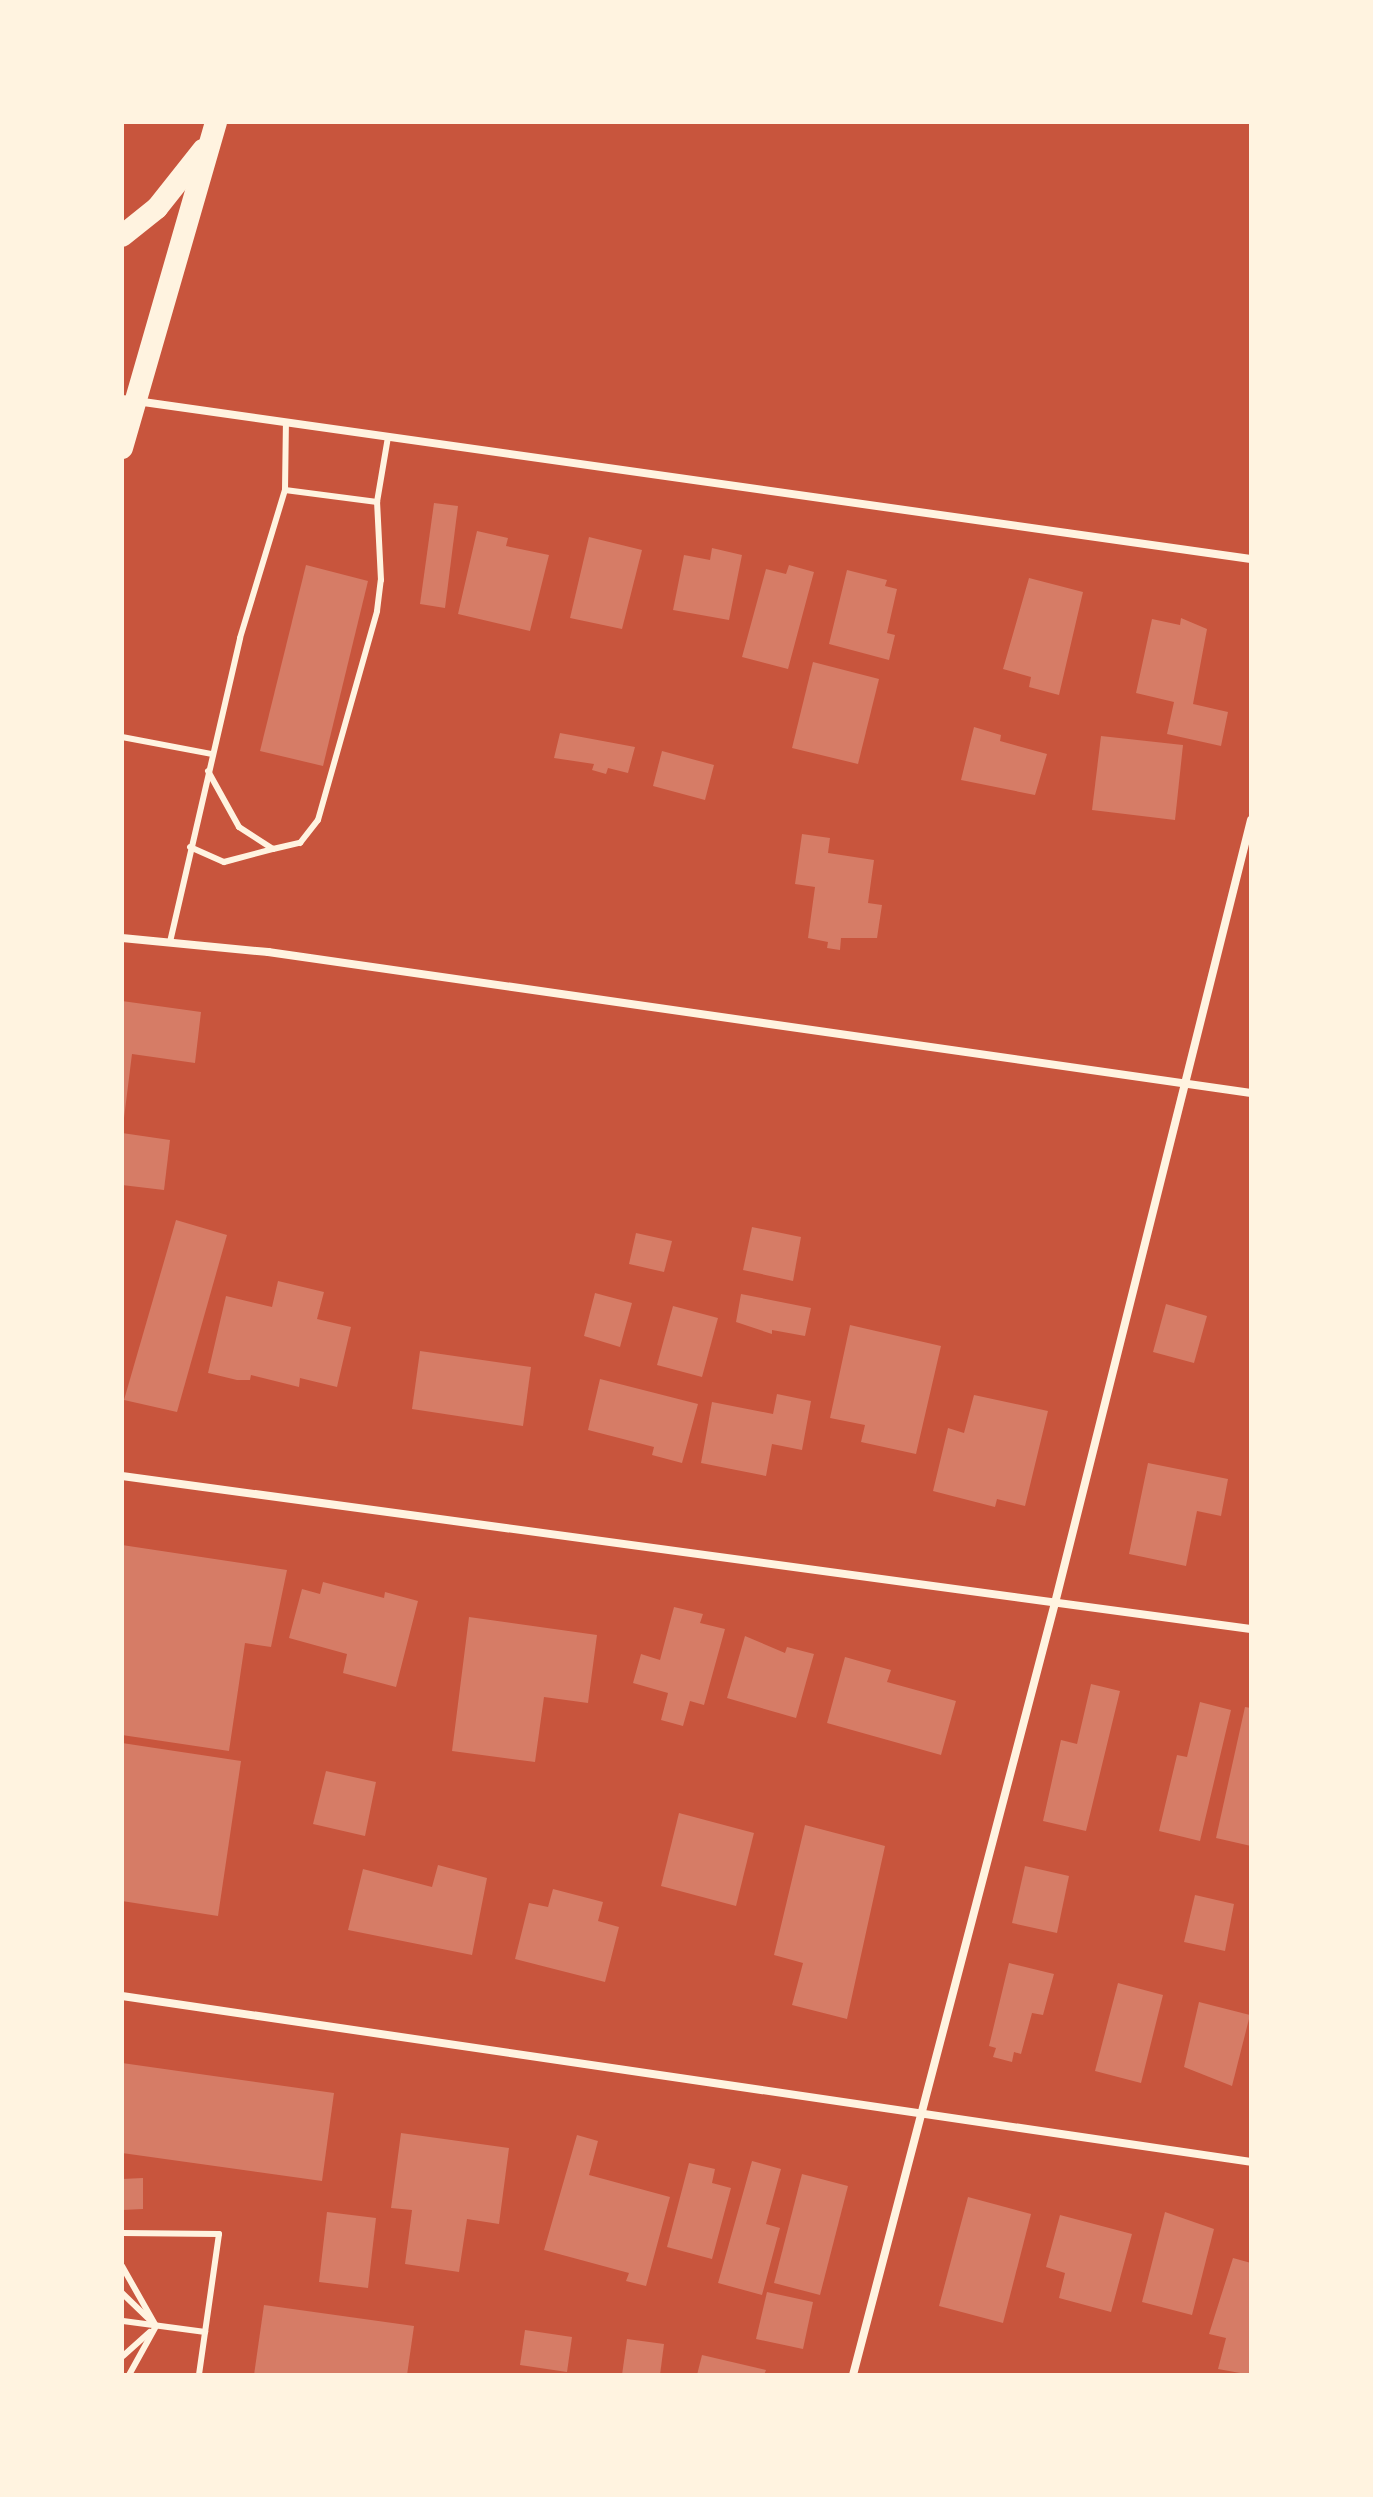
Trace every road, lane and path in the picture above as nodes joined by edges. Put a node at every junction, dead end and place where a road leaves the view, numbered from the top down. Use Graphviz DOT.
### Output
graph roads {
  1 [pos="213,132"];
  2 [pos="122,236"];
  3 [pos="128,400"];
  4 [pos="286,422"];
  5 [pos="388,437"];
  6 [pos="122,448"];
  7 [pos="285,490"];
  8 [pos="377,502"];
  9 [pos="1251,559"];
  10 [pos="122,737"];
  11 [pos="212,754"];
  12 [pos="208,771"];
  13 [pos="1251,820"];
  14 [pos="190,847"];
  15 [pos="273,849"];
  16 [pos="122,938"];
  17 [pos="170,942"];
  18 [pos="1184,1083"];
  19 [pos="1251,1093"];
  20 [pos="122,1476"];
  21 [pos="1055,1603"];
  22 [pos="1251,1629"];
  23 [pos="122,1996"];
  24 [pos="921,2115"];
  25 [pos="1251,2162"];
  26 [pos="122,2233"];
  27 [pos="122,2266"];
  28 [pos="122,2293"];
  29 [pos="123,2321"];
  30 [pos="156,2326"];
  31 [pos="205,2332"];
  32 [pos="123,2356"];
  33 [pos="129,2375"];
  34 [pos="199,2375"];
  35 [pos="853,2375"];
  1 -- 2 [label="highway"];
  1 -- 3 [label="highway"];
  3 -- 4 [label="street"];
  3 -- 6 [label="highway"];
  4 -- 5 [label="street"];
  4 -- 7 [label="lane"];
  5 -- 8 [label="lane"];
  5 -- 9 [label="street"];
  7 -- 8 [label="lane"];
  7 -- 11 [label="lane"];
  8 -- 15 [label="lane"];
  10 -- 11 [label="lane"];
  11 -- 12 [label="lane"];
  12 -- 14 [label="lane"];
  12 -- 15 [label="lane"];
  13 -- 18 [label="street"];
  14 -- 15 [label="lane"];
  14 -- 17 [label="lane"];
  16 -- 17 [label="street"];
  17 -- 18 [label="street"];
  18 -- 19 [label="street"];
  18 -- 21 [label="street"];
  20 -- 21 [label="street"];
  21 -- 22 [label="street"];
  21 -- 24 [label="street"];
  23 -- 24 [label="street"];
  24 -- 25 [label="street"];
  24 -- 35 [label="street"];
  26 -- 31 [label="lane"];
  27 -- 30 [label="lane"];
  28 -- 30 [label="lane"];
  29 -- 30 [label="lane"];
  30 -- 31 [label="lane"];
  30 -- 32 [label="lane"];
  30 -- 33 [label="lane"];
  31 -- 34 [label="lane"];
}
